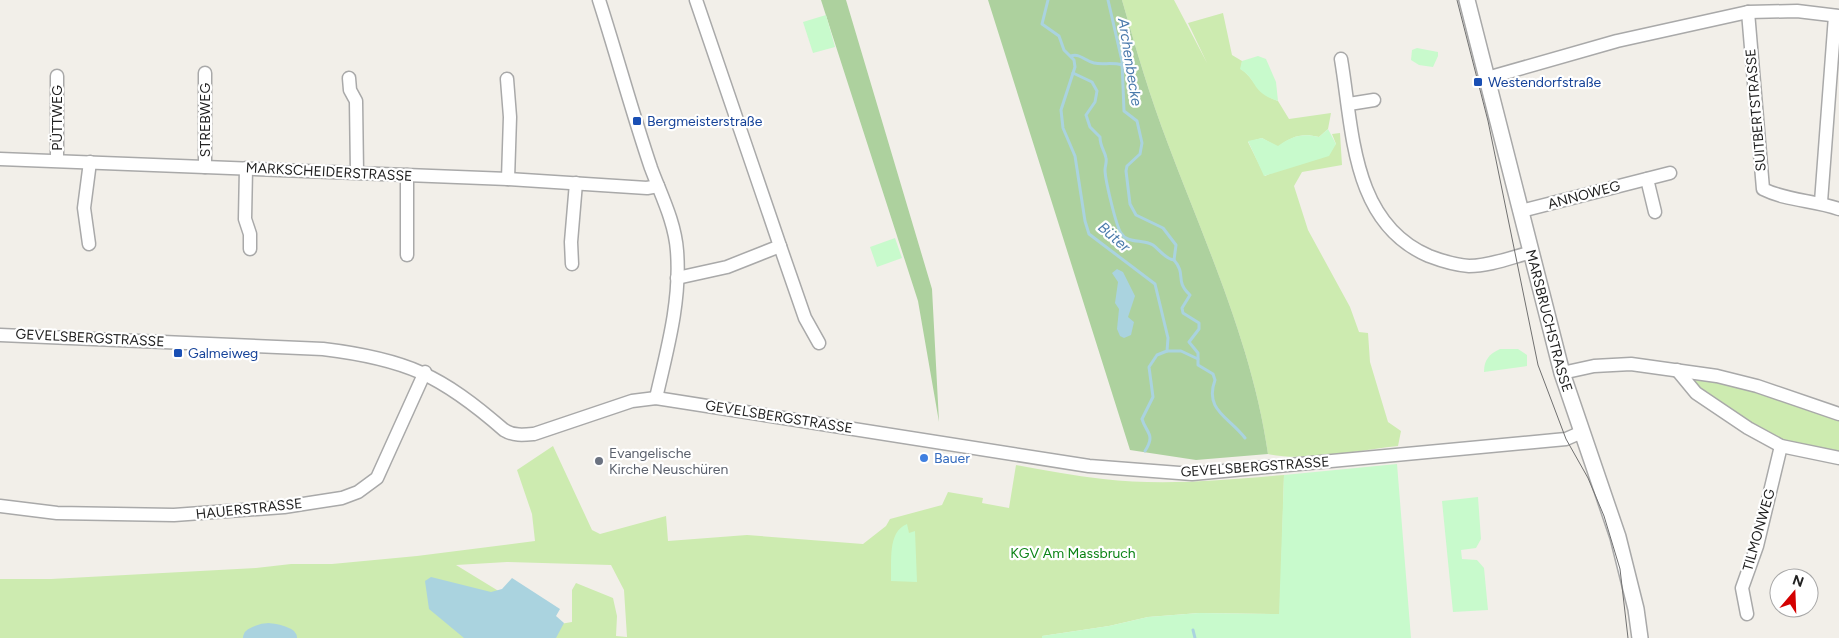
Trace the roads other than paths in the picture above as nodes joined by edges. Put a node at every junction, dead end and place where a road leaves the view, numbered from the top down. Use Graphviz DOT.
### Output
graph roads {
  1 [pos="599,0"];
  2 [pos="696,0"];
  3 [pos="1467,0"];
  4 [pos="1766,5"];
  5 [pos="1748,12"];
  6 [pos="1837,16"];
  7 [pos="1341,59"];
  8 [pos="205,73"];
  9 [pos="57,76"];
  10 [pos="349,78"];
  11 [pos="1487,78"];
  12 [pos="506,79"];
  13 [pos="1374,100"];
  14 [pos="1348,104"];
  15 [pos="0,159"];
  16 [pos="58,160"];
  17 [pos="90,162"];
  18 [pos="205,167"];
  19 [pos="246,168"];
  20 [pos="1670,173"];
  21 [pos="357,174"];
  22 [pos="407,175"];
  23 [pos="1647,179"];
  24 [pos="508,180"];
  25 [pos="576,183"];
  26 [pos="658,186"];
  27 [pos="1820,202"];
  28 [pos="1839,209"];
  29 [pos="1521,212"];
  30 [pos="1655,212"];
  31 [pos="89,244"];
  32 [pos="780,246"];
  33 [pos="250,249"];
  34 [pos="1532,252"];
  35 [pos="407,255"];
  36 [pos="572,264"];
  37 [pos="678,278"];
  38 [pos="0,335"];
  39 [pos="819,343"];
  40 [pos="1677,370"];
  41 [pos="424,372"];
  42 [pos="1562,373"];
  43 [pos="656,398"];
  44 [pos="1839,414"];
  45 [pos="1582,432"];
  46 [pos="1781,446"];
  47 [pos="1839,458"];
  48 [pos="0,506"];
  49 [pos="1747,614"];
  50 [pos="1640,638"];
  1 -- 26 [label="street"];
  2 -- 32 [label="street"];
  3 -- 11 [label="street, MARSBRUCHSTRASSE"];
  4 -- 5 [label="street"];
  4 -- 6 [label="street"];
  5 -- 11 [label="street"];
  5 -- 27 [label="street, SUITBERTSTRASSE"];
  6 -- 27 [label="street"];
  7 -- 14 [label="street"];
  8 -- 18 [label="street, STREBWEG"];
  9 -- 16 [label="street, PÜTTWEG"];
  10 -- 21 [label="street"];
  11 -- 29 [label="street, MARSBRUCHSTRASSE"];
  12 -- 24 [label="street"];
  13 -- 14 [label="street"];
  14 -- 34 [label="street"];
  15 -- 16 [label="street, MARKSCHEIDERSTRASSE"];
  16 -- 17 [label="street, MARKSCHEIDERSTRASSE"];
  17 -- 18 [label="street, MARKSCHEIDERSTRASSE"];
  17 -- 31 [label="street"];
  18 -- 19 [label="street, MARKSCHEIDERSTRASSE"];
  19 -- 21 [label="street, MARKSCHEIDERSTRASSE"];
  19 -- 33 [label="street"];
  20 -- 23 [label="street, ANNOWEG"];
  21 -- 22 [label="street, MARKSCHEIDERSTRASSE"];
  22 -- 24 [label="street, MARKSCHEIDERSTRASSE"];
  22 -- 35 [label="street"];
  23 -- 29 [label="street, ANNOWEG"];
  23 -- 30 [label="street"];
  24 -- 25 [label="street, MARKSCHEIDERSTRASSE"];
  25 -- 26 [label="street, MARKSCHEIDERSTRASSE"];
  25 -- 36 [label="street"];
  26 -- 37 [label="street"];
  27 -- 28 [label="street, SUITBERTSTRASSE"];
  29 -- 34 [label="street, MARSBRUCHSTRASSE"];
  32 -- 37 [label="street"];
  32 -- 39 [label="street"];
  34 -- 42 [label="street, MARSBRUCHSTRASSE"];
  37 -- 43 [label="street"];
  38 -- 41 [label="street, GEVELSBERGSTRASSE"];
  40 -- 42 [label="street"];
  40 -- 44 [label="street"];
  40 -- 46 [label="street"];
  41 -- 43 [label="street, GEVELSBERGSTRASSE"];
  41 -- 48 [label="street, HAUERSTRASSE"];
  42 -- 45 [label="street, MARSBRUCHSTRASSE"];
  43 -- 45 [label="street, GEVELSBERGSTRASSE"];
  45 -- 50 [label="street, MARSBRUCHSTRASSE"];
  46 -- 47 [label="street"];
  46 -- 49 [label="street, TILMONWEG"];
}
